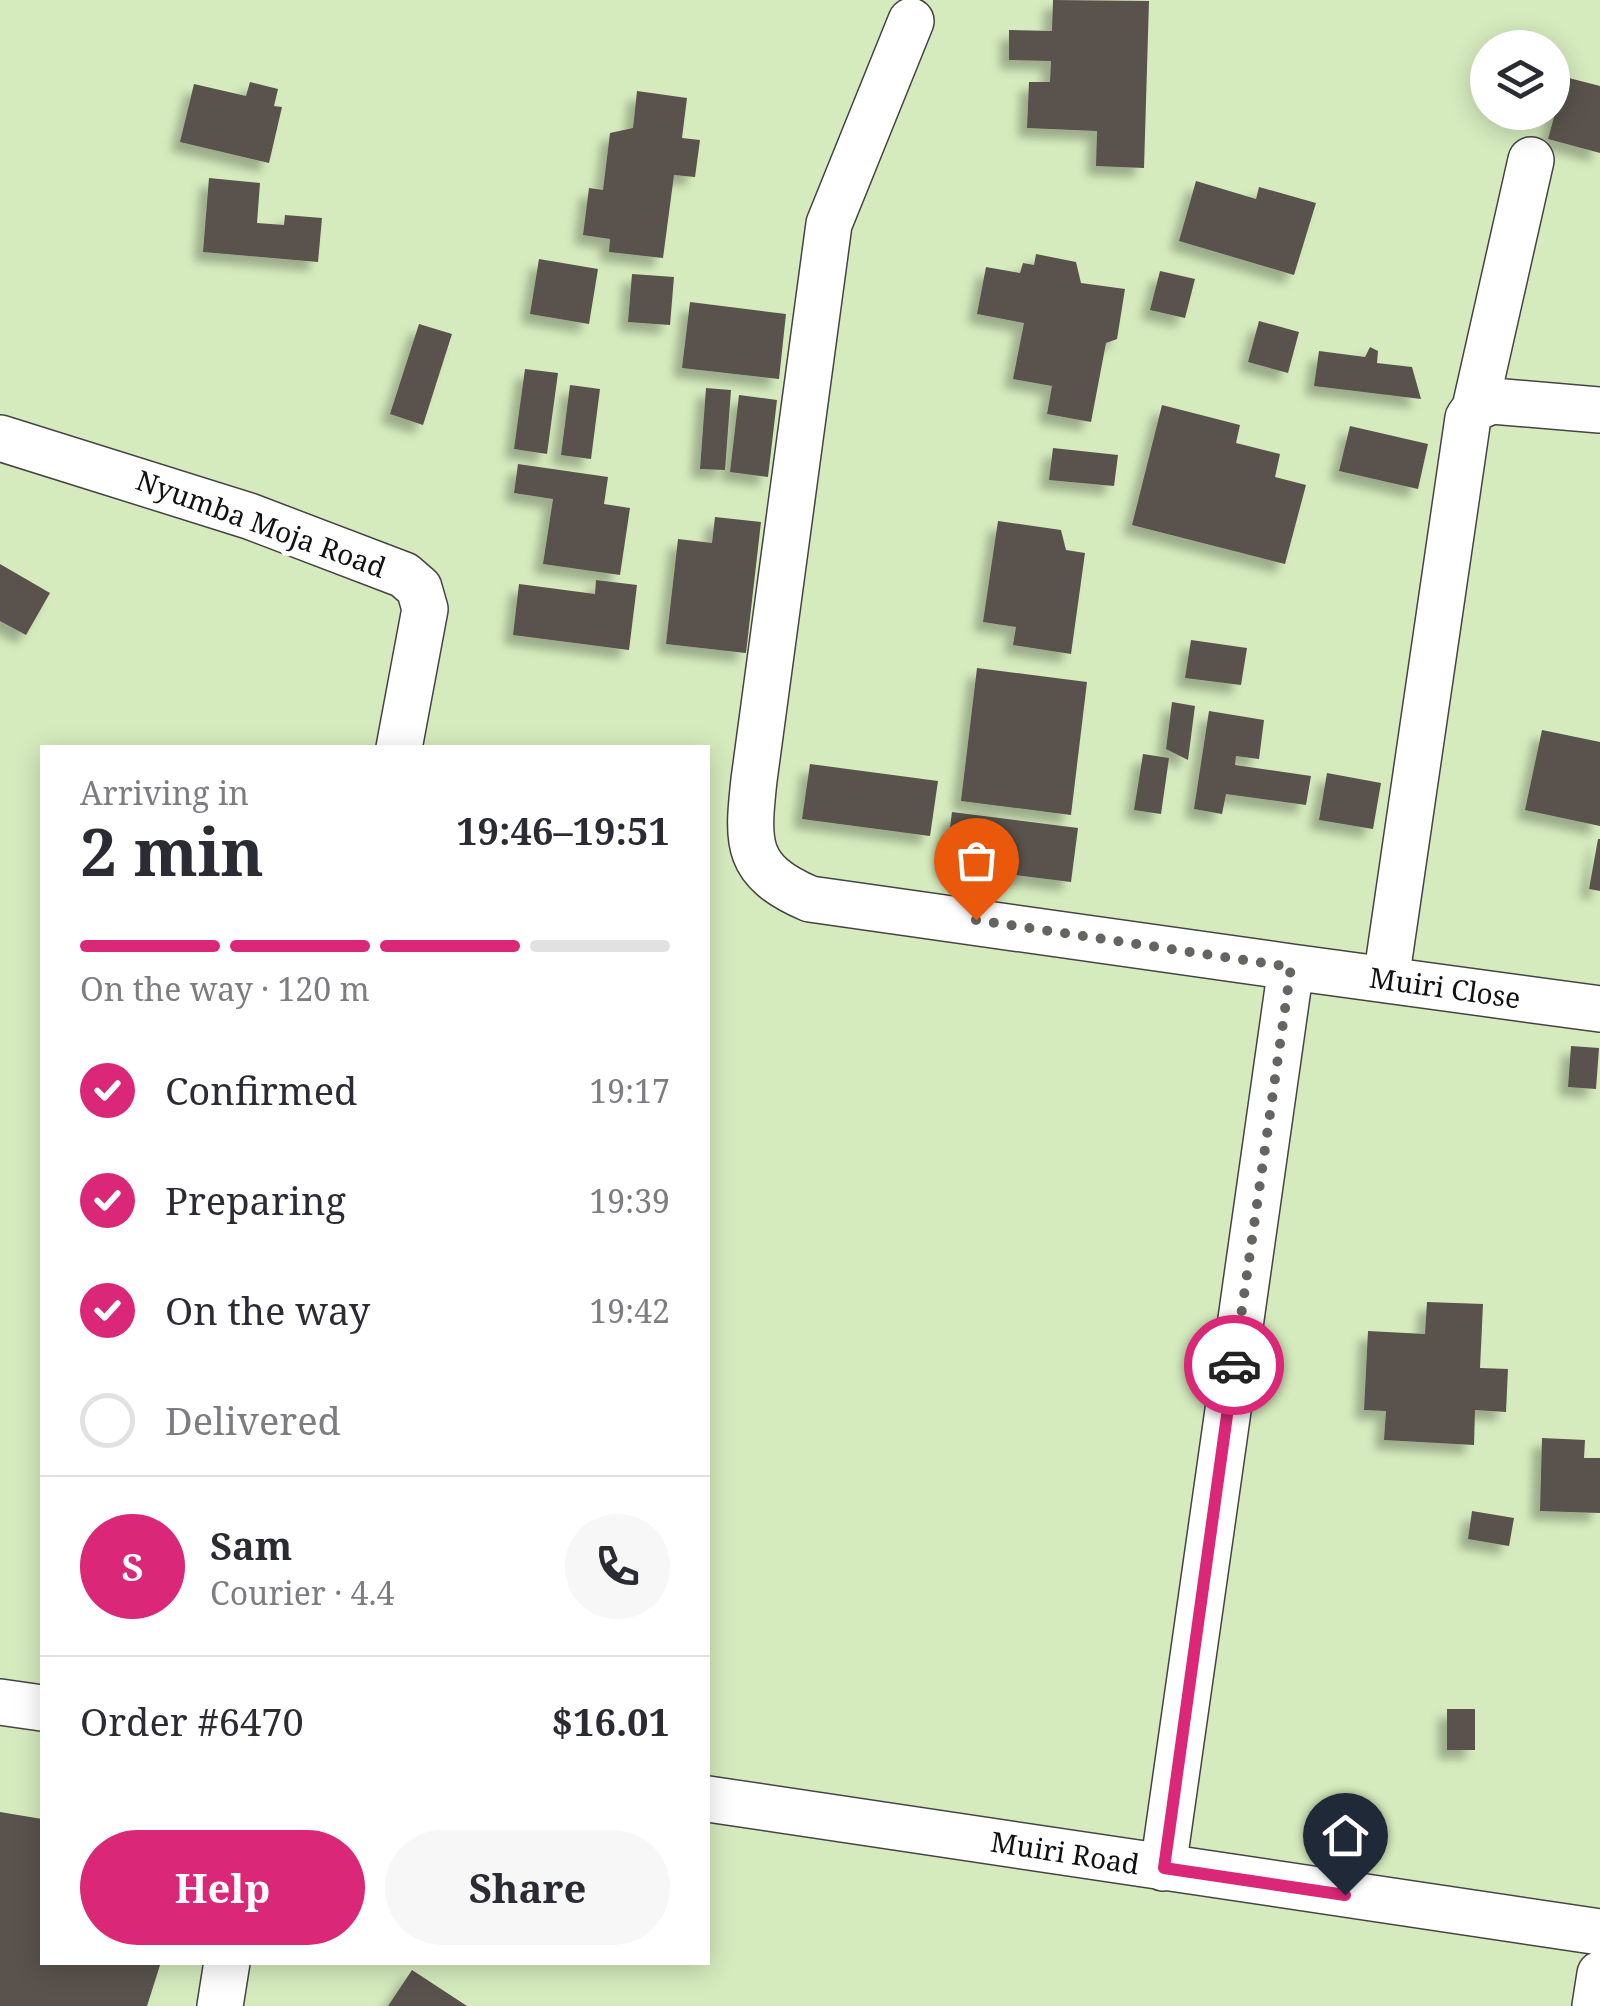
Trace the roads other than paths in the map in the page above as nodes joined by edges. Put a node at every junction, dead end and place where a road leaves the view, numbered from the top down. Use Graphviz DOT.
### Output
graph roads {
  1 [pos="911,21"];
  2 [pos="1530,160"];
  3 [pos="1476,408"];
  4 [pos="1600,410"];
  5 [pos="0,438"];
  6 [pos="401,745"];
  7 [pos="1291,967"];
  8 [pos="1386,980"];
  9 [pos="1600,1009"];
  10 [pos="0,1702"];
  11 [pos="40,1708"];
  12 [pos="710,1798"];
  13 [pos="1164,1868"];
  14 [pos="1600,1932"];
  15 [pos="227,1965"];
  16 [pos="1600,1974"];
  17 [pos="220,2006"];
  18 [pos="1595,2006"];
  1 -- 7 [label="street, Muiri Close"];
  2 -- 3 [label="street"];
  3 -- 4 [label="street"];
  3 -- 8 [label="street"];
  5 -- 6 [label="street, Nyumba Moja Road"];
  7 -- 8 [label="street, Muiri Close"];
  7 -- 13 [label="street"];
  8 -- 9 [label="street, Muiri Close"];
  10 -- 11 [label="street"];
  12 -- 13 [label="street, Muiri Road"];
  13 -- 14 [label="street, Muiri Road"];
  15 -- 17 [label="street"];
  16 -- 18 [label="street"];
}
